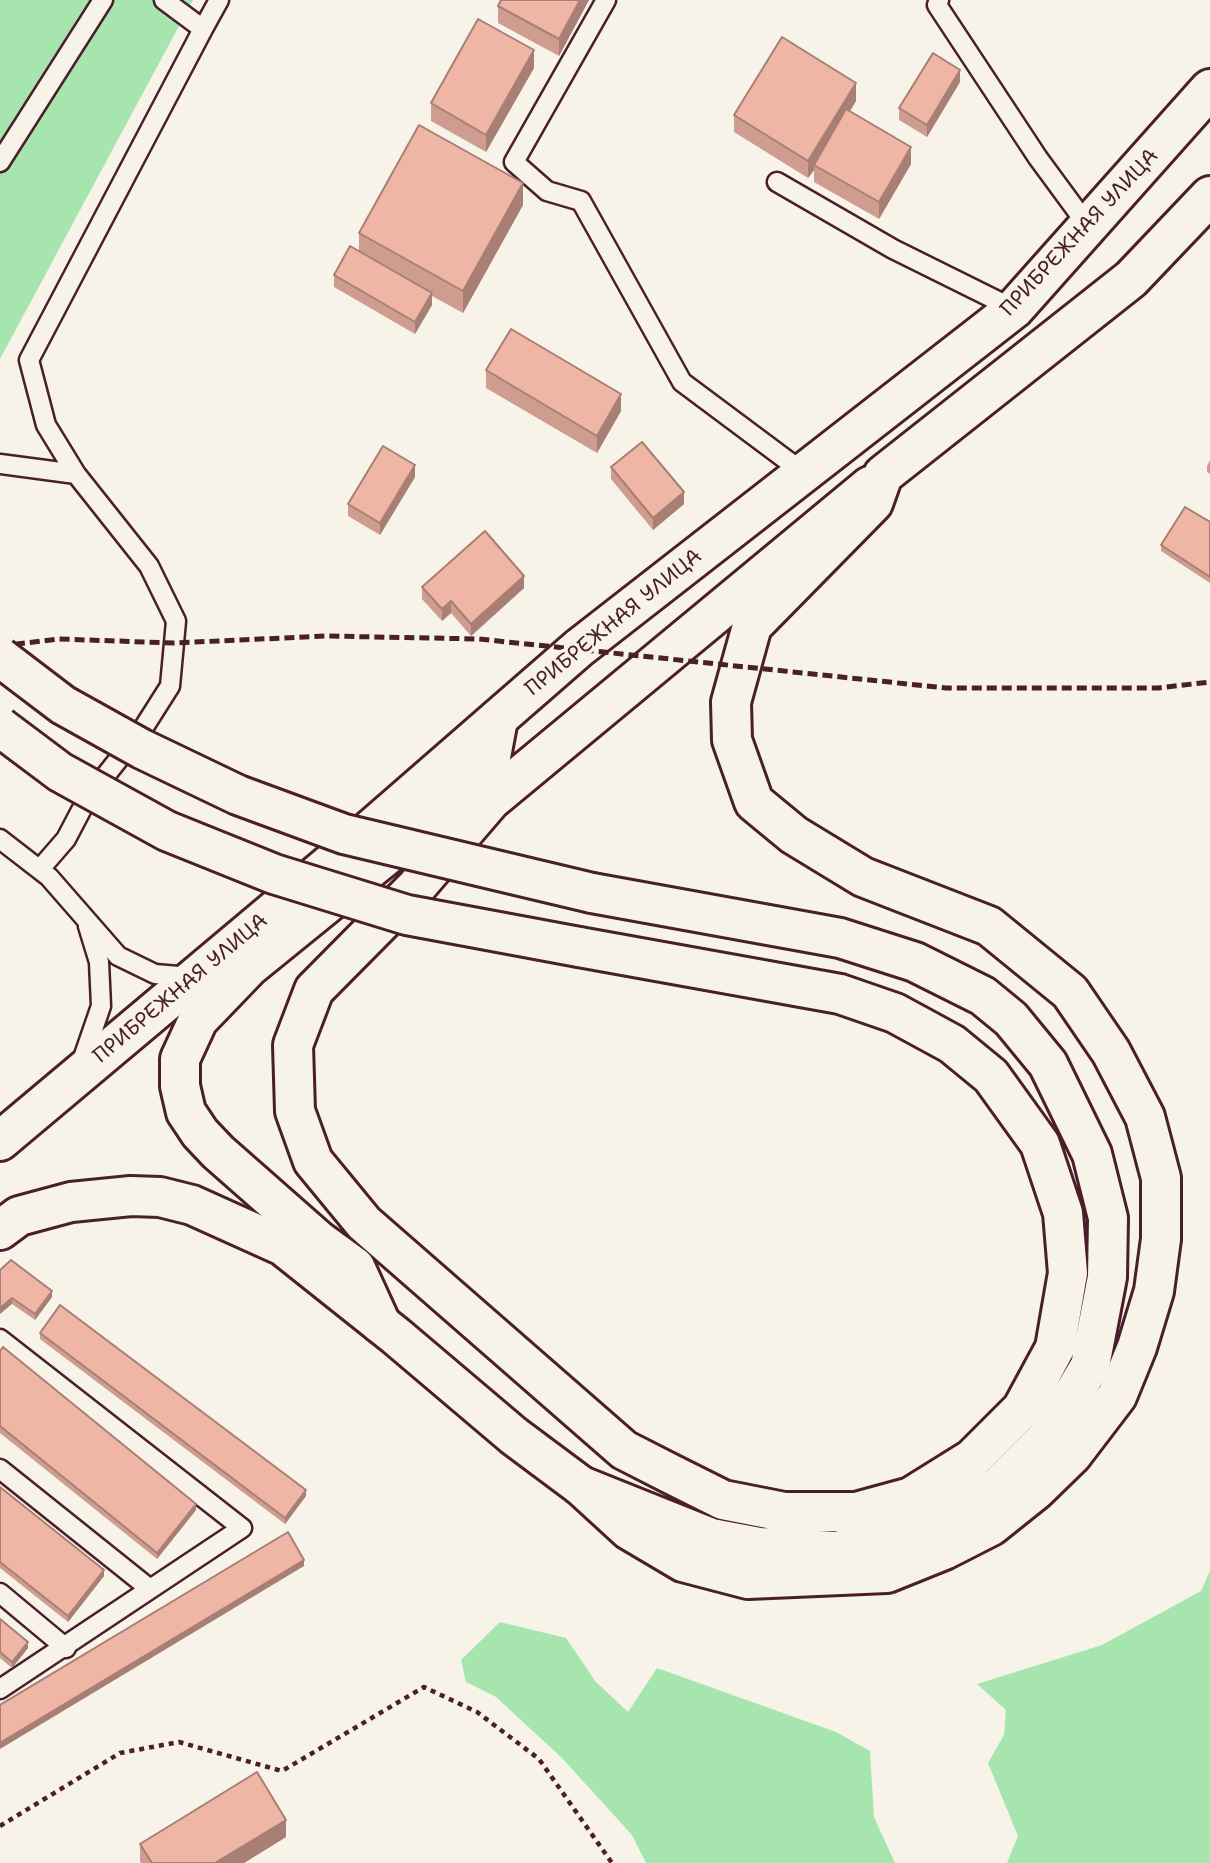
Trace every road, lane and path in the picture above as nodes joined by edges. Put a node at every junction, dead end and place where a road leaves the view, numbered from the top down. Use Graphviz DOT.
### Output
graph roads {
  1 [pos="103,0"];
  2 [pos="164,0"];
  3 [pos="219,0"];
  4 [pos="606,0"];
  5 [pos="939,0"];
  6 [pos="203,29"];
  7 [pos="1210,89"];
  8 [pos="0,162"];
  9 [pos="777,182"];
  10 [pos="1210,196"];
  11 [pos="1088,226"];
  12 [pos="1014,309"];
  13 [pos="0,464"];
  14 [pos="804,473"];
  15 [pos="76,474"];
  16 [pos="883,475"];
  17 [pos="0,657"];
  18 [pos="498,719"];
  19 [pos="0,727"];
  20 [pos="0,839"];
  21 [pos="40,869"];
  22 [pos="87,922"];
  23 [pos="194,978"];
  24 [pos="75,1077"];
  25 [pos="0,1141"];
  26 [pos="0,1230"];
  27 [pos="381,1324"];
  28 [pos="0,1339"];
  29 [pos="0,1469"];
  30 [pos="581,1486"];
  31 [pos="150,1589"];
  32 [pos="0,1593"];
  33 [pos="66,1648"];
  34 [pos="0,1689"];
  35 [pos="0,1826"];
  36 [pos="612,1863"];
  1 -- 8 [label="lane"];
  2 -- 6 [label="lane"];
  3 -- 6 [label="lane"];
  4 -- 14 [label="lane"];
  5 -- 11 [label="lane"];
  6 -- 15 [label="lane"];
  7 -- 11 [label="street, ПРИБРЕЖНАЯ УЛИЦА"];
  9 -- 12 [label="lane"];
  10 -- 16 [label="street"];
  11 -- 12 [label="street, ПРИБРЕЖНАЯ УЛИЦА"];
  12 -- 14 [label="street, ПРИБРЕЖНАЯ УЛИЦА"];
  13 -- 15 [label="lane"];
  14 -- 18 [label="street, ПРИБРЕЖНАЯ УЛИЦА"];
  15 -- 21 [label="lane"];
  16 -- 19 [label="street, bridge"];
  16 -- 30 [label="street"];
  17 -- 30 [label="street, bridge"];
  18 -- 23 [label="street, ПРИБРЕЖНАЯ УЛИЦА"];
  18 -- 27 [label="street"];
  20 -- 21 [label="lane"];
  21 -- 22 [label="lane"];
  22 -- 23 [label="lane"];
  22 -- 24 [label="lane"];
  23 -- 24 [label="street, ПРИБРЕЖНАЯ УЛИЦА"];
  24 -- 25 [label="street, ПРИБРЕЖНАЯ УЛИЦА"];
  26 -- 27 [label="street"];
  27 -- 30 [label="street"];
  28 -- 31 [label="lane"];
  29 -- 31 [label="lane"];
  31 -- 33 [label="lane"];
  32 -- 33 [label="lane"];
  33 -- 34 [label="lane"];
  35 -- 36 [label="path"];
}
